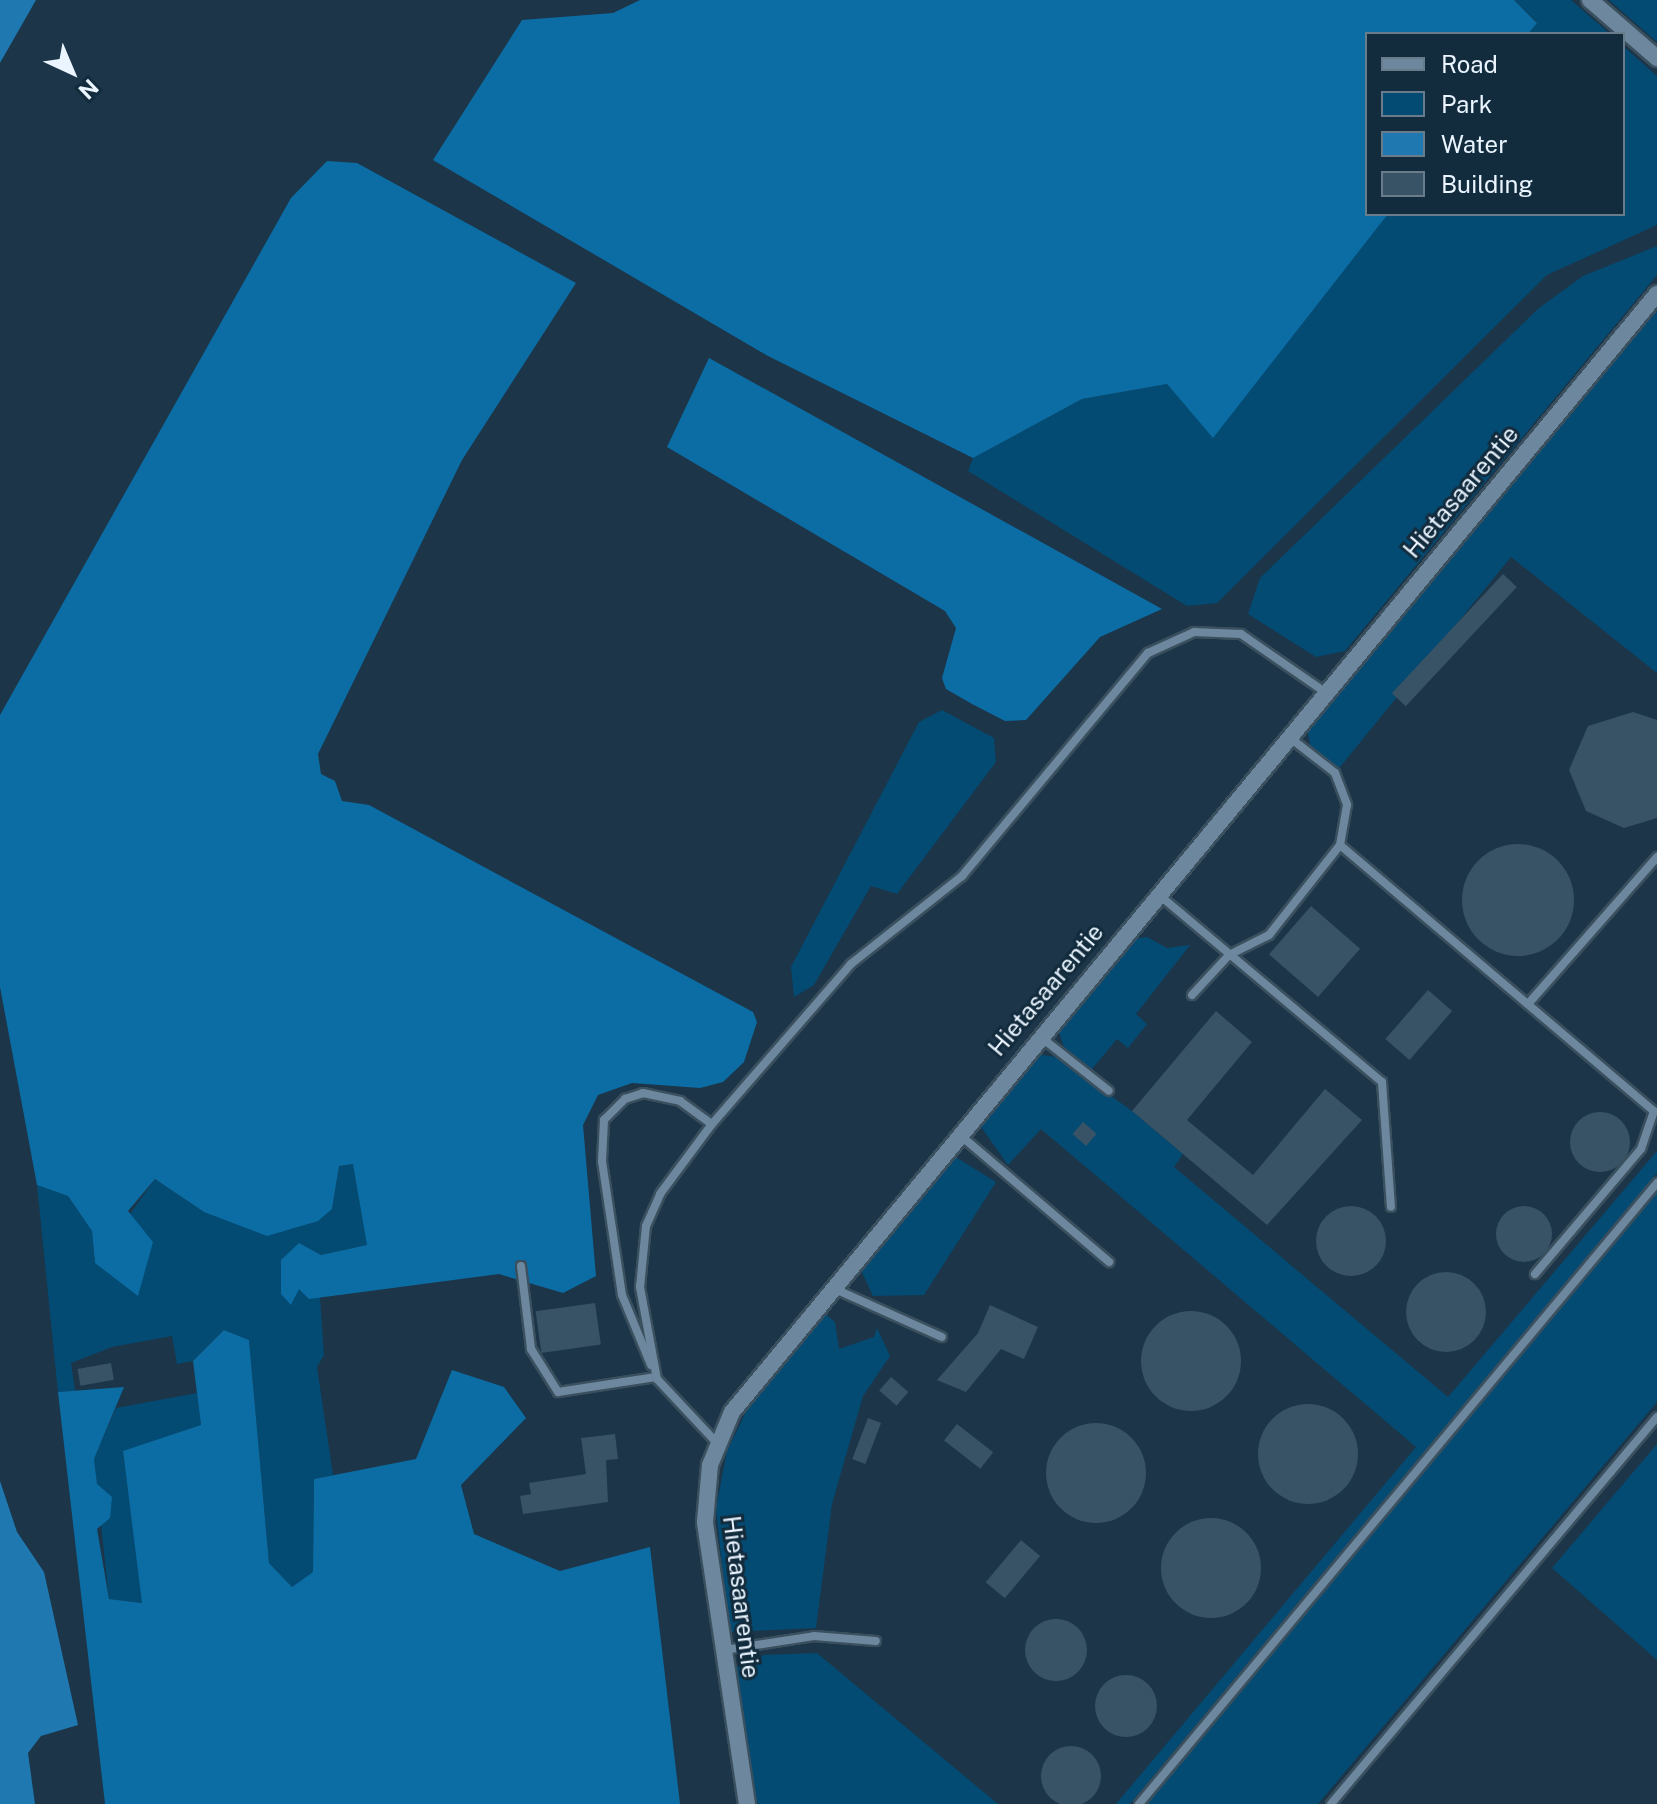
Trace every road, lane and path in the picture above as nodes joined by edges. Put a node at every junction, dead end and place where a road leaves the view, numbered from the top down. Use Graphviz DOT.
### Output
graph roads {
  1 [pos="1590,0"];
  2 [pos="1657,58"];
  3 [pos="1657,294"];
  4 [pos="1325,692"];
  5 [pos="1288,736"];
  6 [pos="1340,845"];
  7 [pos="1657,858"];
  8 [pos="1157,893"];
  9 [pos="1229,955"];
  10 [pos="1192,995"];
  11 [pos="1528,1004"];
  12 [pos="1039,1035"];
  13 [pos="1109,1091"];
  14 [pos="712,1124"];
  15 [pos="957,1133"];
  16 [pos="1657,1183"];
  17 [pos="1391,1207"];
  18 [pos="1109,1262"];
  19 [pos="521,1266"];
  20 [pos="1535,1274"];
  21 [pos="830,1286"];
  22 [pos="942,1337"];
  23 [pos="657,1379"];
  24 [pos="1657,1417"];
  25 [pos="717,1443"];
  26 [pos="876,1641"];
  27 [pos="723,1650"];
  28 [pos="747,1804"];
  29 [pos="1139,1804"];
  30 [pos="1331,1804"];
  1 -- 2 [label="street"];
  3 -- 4 [label="street, Hietasaarentie"];
  4 -- 5 [label="street, Hietasaarentie"];
  4 -- 14 [label="lane"];
  5 -- 6 [label="lane"];
  5 -- 8 [label="street, Hietasaarentie"];
  6 -- 9 [label="lane"];
  6 -- 11 [label="lane"];
  7 -- 11 [label="lane"];
  8 -- 9 [label="lane"];
  8 -- 12 [label="street, Hietasaarentie"];
  9 -- 10 [label="lane"];
  9 -- 17 [label="lane"];
  11 -- 20 [label="lane"];
  12 -- 13 [label="lane"];
  12 -- 15 [label="street, Hietasaarentie"];
  14 -- 23 [label="lane"];
  14 -- 23 [label="lane"];
  15 -- 18 [label="lane"];
  15 -- 21 [label="street, Hietasaarentie"];
  16 -- 29 [label="lane"];
  19 -- 23 [label="lane"];
  21 -- 22 [label="lane"];
  21 -- 25 [label="street, Hietasaarentie"];
  23 -- 25 [label="lane"];
  24 -- 30 [label="lane"];
  25 -- 27 [label="street, Hietasaarentie"];
  26 -- 27 [label="lane"];
  27 -- 28 [label="street, Hietasaarentie"];
}
